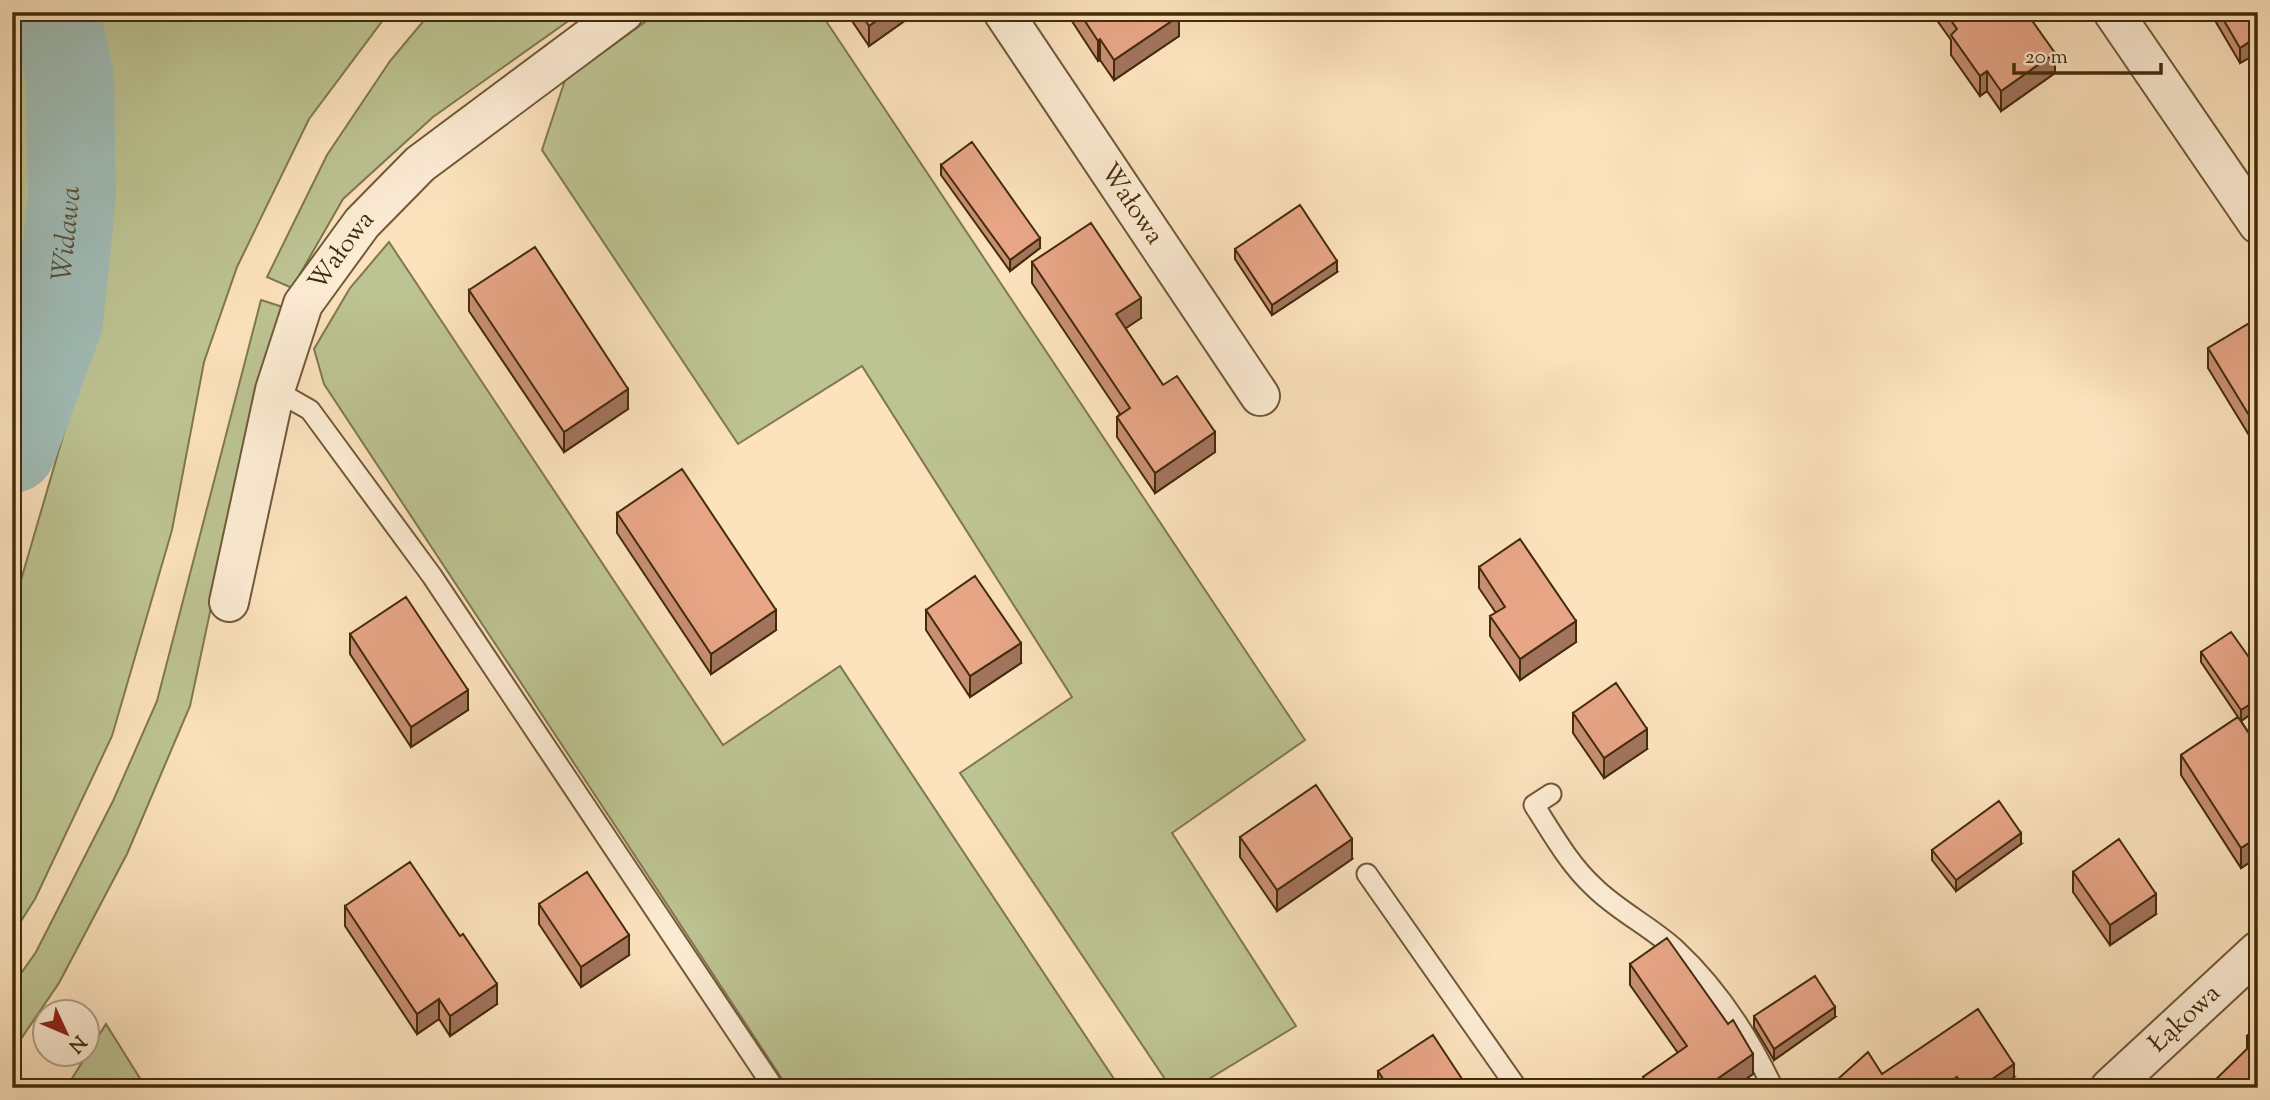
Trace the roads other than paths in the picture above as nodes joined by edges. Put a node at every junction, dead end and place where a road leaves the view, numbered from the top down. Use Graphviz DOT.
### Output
graph roads {
  1 [pos="624,12"];
  2 [pos="1003,12"];
  3 [pos="2113,12"];
  4 [pos="2258,224"];
  5 [pos="275,390"];
  6 [pos="1259,396"];
  7 [pos="229,602"];
  8 [pos="1551,794"];
  9 [pos="1367,874"];
  10 [pos="2258,951"];
  11 [pos="775,1088"];
  12 [pos="1517,1088"];
  13 [pos="1773,1088"];
  14 [pos="2110,1088"];
  1 -- 5 [label="street, Wałowa"];
  2 -- 6 [label="street, Wałowa"];
  3 -- 4 [label="street"];
  5 -- 7 [label="street, Wałowa"];
  5 -- 11 [label="lane"];
  8 -- 13 [label="lane"];
  9 -- 12 [label="lane"];
  10 -- 14 [label="street, Łąkowa"];
}
